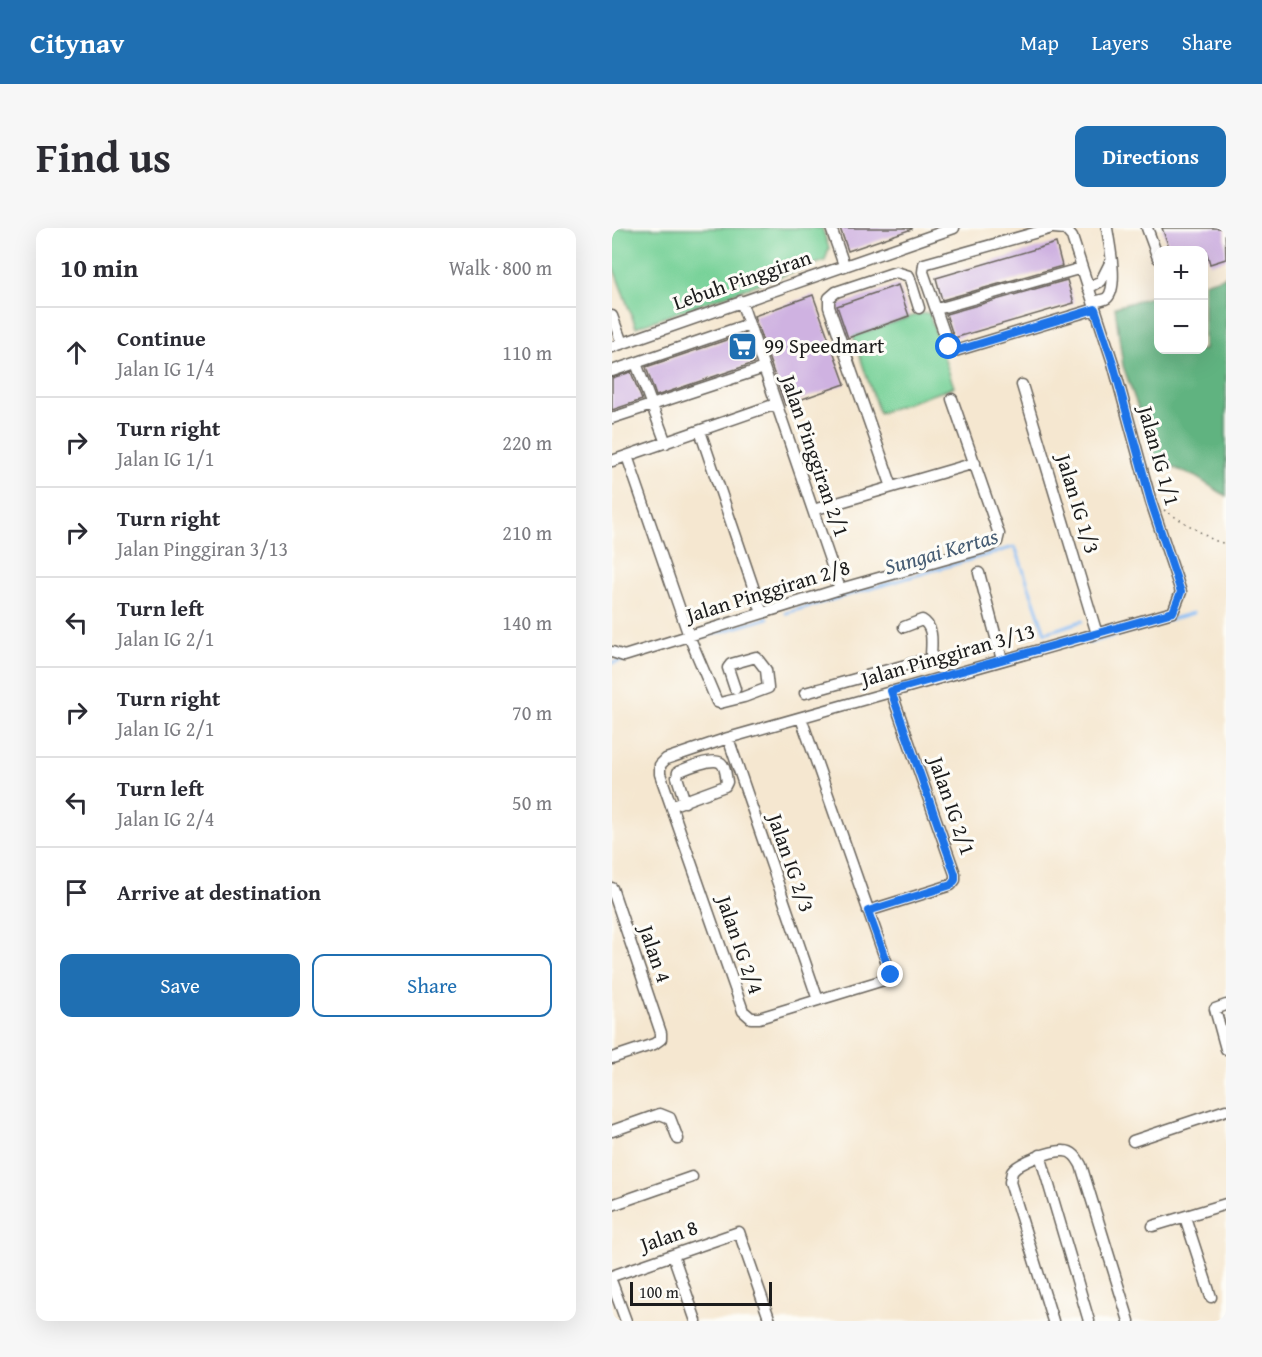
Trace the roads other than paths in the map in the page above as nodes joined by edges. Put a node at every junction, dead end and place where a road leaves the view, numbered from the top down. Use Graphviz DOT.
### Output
graph roads {
  1 [pos="831,228"];
  2 [pos="954,228"];
  3 [pos="1053,228"];
  4 [pos="1107,228"];
  5 [pos="1147,228"];
  6 [pos="1154,247"];
  7 [pos="1111,260"];
  8 [pos="844,265"];
  9 [pos="1082,268"];
  10 [pos="1088,288"];
  11 [pos="741,301"];
  12 [pos="1094,306"];
  13 [pos="919,308"];
  14 [pos="937,309"];
  15 [pos="612,316"];
  16 [pos="749,324"];
  17 [pos="617,345"];
  18 [pos="636,363"];
  19 [pos="764,368"];
  20 [pos="612,371"];
  21 [pos="1022,386"];
  22 [pos="952,399"];
  23 [pos="652,404"];
  24 [pos="777,404"];
  25 [pos="612,418"];
  26 [pos="700,431"];
  27 [pos="666,443"];
  28 [pos="627,456"];
  29 [pos="612,461"];
  30 [pos="975,463"];
  31 [pos="892,487"];
  32 [pos="813,510"];
  33 [pos="979,573"];
  34 [pos="840,589"];
  35 [pos="1173,612"];
  36 [pos="762,613"];
  37 [pos="904,627"];
  38 [pos="1096,634"];
  39 [pos="689,636"];
  40 [pos="612,652"];
  41 [pos="931,658"];
  42 [pos="1002,660"];
  43 [pos="937,678"];
  44 [pos="735,688"];
  45 [pos="891,691"];
  46 [pos="805,693"];
  47 [pos="801,718"];
  48 [pos="728,738"];
  49 [pos="666,759"];
  50 [pos="685,802"];
  51 [pos="672,806"];
  52 [pos="612,888"];
  53 [pos="868,911"];
  54 [pos="818,1000"];
  55 [pos="1226,1005"];
  56 [pos="1226,1049"];
  57 [pos="612,1058"];
  58 [pos="1226,1110"];
  59 [pos="612,1131"];
  60 [pos="678,1139"];
  61 [pos="1133,1141"];
  62 [pos="1040,1155"];
  63 [pos="692,1177"];
  64 [pos="1226,1204"];
  65 [pos="612,1206"];
  66 [pos="1185,1217"];
  67 [pos="1153,1227"];
  68 [pos="673,1255"];
  69 [pos="612,1276"];
  70 [pos="612,1283"];
  71 [pos="1211,1297"];
  72 [pos="626,1321"];
  73 [pos="696,1321"];
  74 [pos="771,1321"];
  75 [pos="1053,1321"];
  76 [pos="1089,1321"];
  77 [pos="1129,1321"];
  1 -- 8 [label="street"];
  2 -- 8 [label="street, Lebuh Pinggiran"];
  3 -- 9 [label="street, Jalan IG 1/1"];
  3 -- 14 [label="street"];
  4 -- 7 [label="street"];
  5 -- 6 [label="street"];
  7 -- 10 [label="street"];
  7 -- 12 [label="street"];
  8 -- 11 [label="street, Lebuh Pinggiran"];
  9 -- 10 [label="street, Jalan IG 1/1"];
  9 -- 14 [label="street"];
  10 -- 12 [label="street, Jalan IG 1/1"];
  11 -- 16 [label="street, Jalan Pinggiran 2/1"];
  11 -- 17 [label="street, Lebuh Pinggiran"];
  12 -- 14 [label="street"];
  12 -- 35 [label="street, Jalan IG 1/1"];
  13 -- 31 [label="street"];
  15 -- 17 [label="street"];
  16 -- 18 [label="street"];
  16 -- 19 [label="street, Jalan Pinggiran 2/1"];
  18 -- 20 [label="street"];
  18 -- 23 [label="street"];
  19 -- 23 [label="street"];
  19 -- 24 [label="street, Jalan Pinggiran 2/1"];
  21 -- 38 [label="street, Jalan IG 1/3"];
  22 -- 30 [label="street"];
  23 -- 25 [label="street"];
  23 -- 27 [label="street"];
  24 -- 26 [label="street"];
  24 -- 32 [label="street, Jalan Pinggiran 2/1"];
  26 -- 27 [label="street"];
  26 -- 36 [label="street"];
  27 -- 28 [label="street"];
  28 -- 29 [label="street"];
  28 -- 39 [label="street"];
  30 -- 31 [label="street"];
  30 -- 34 [label="street, Jalan Pinggiran 2/8"];
  31 -- 32 [label="street"];
  32 -- 34 [label="street, Jalan Pinggiran 2/1"];
  33 -- 42 [label="street"];
  34 -- 36 [label="street, Jalan Pinggiran 2/8"];
  35 -- 38 [label="street, Jalan Pinggiran 3/13"];
  36 -- 39 [label="street, Jalan Pinggiran 2/8"];
  37 -- 41 [label="street"];
  38 -- 42 [label="street, Jalan Pinggiran 3/13"];
  39 -- 40 [label="street, Jalan Pinggiran 2/8"];
  39 -- 44 [label="street"];
  41 -- 43 [label="street"];
  41 -- 46 [label="street"];
  42 -- 43 [label="street, Jalan Pinggiran 3/13"];
  43 -- 45 [label="street, Jalan Pinggiran 3/13"];
  45 -- 47 [label="street, Jalan Pinggiran 3/13"];
  45 -- 53 [label="street, Jalan IG 2/1"];
  47 -- 48 [label="street, Jalan Pinggiran 3/13"];
  47 -- 53 [label="street, Jalan IG 2/4"];
  48 -- 49 [label="street, Jalan Pinggiran 3/13"];
  48 -- 54 [label="street, Jalan IG 2/3"];
  49 -- 51 [label="street, Jalan IG 2/4"];
  50 -- 50 [label="street"];
  50 -- 51 [label="street"];
  51 -- 54 [label="street, Jalan IG 2/4"];
  52 -- 57 [label="street, Jalan 4"];
  53 -- 54 [label="street, Jalan IG 2/4"];
  55 -- 56 [label="street"];
  58 -- 61 [label="street"];
  59 -- 60 [label="street"];
  62 -- 75 [label="street"];
  62 -- 76 [label="street"];
  62 -- 77 [label="street"];
  63 -- 65 [label="street"];
  64 -- 66 [label="street"];
  66 -- 67 [label="street"];
  66 -- 71 [label="street"];
  68 -- 69 [label="street, Jalan 8"];
  68 -- 73 [label="street"];
  68 -- 74 [label="street, Jalan 8"];
  70 -- 72 [label="street"];
}
